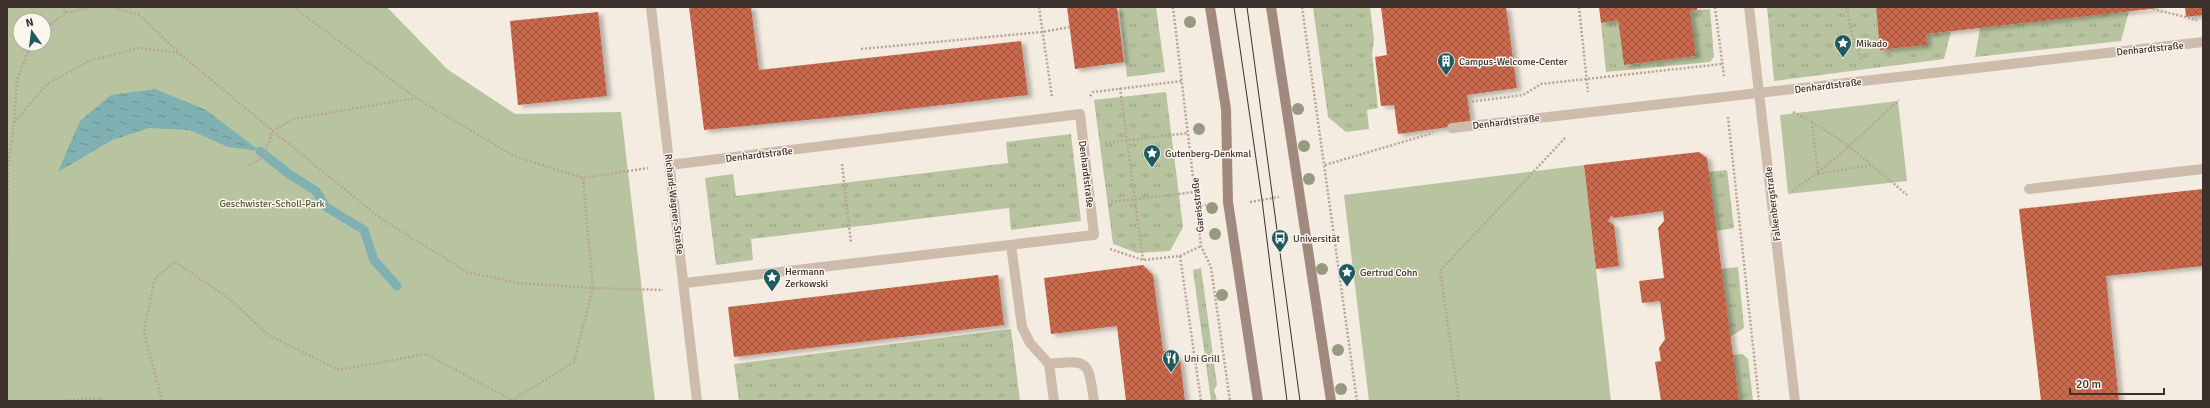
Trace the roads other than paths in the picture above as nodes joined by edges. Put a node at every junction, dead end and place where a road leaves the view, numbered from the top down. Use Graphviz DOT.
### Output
graph roads {
  1 [pos="651,7"];
  2 [pos="1210,7"];
  3 [pos="1271,7"];
  4 [pos="1748,7"];
  5 [pos="2203,42"];
  6 [pos="1759,94"];
  7 [pos="1452,128"];
  8 [pos="670,165"];
  9 [pos="2203,169"];
  10 [pos="2029,189"];
  11 [pos="1011,245"];
  12 [pos="685,287"];
  13 [pos="1049,364"];
  14 [pos="697,401"];
  15 [pos="1054,401"];
  16 [pos="1094,401"];
  17 [pos="1258,401"];
  18 [pos="1331,401"];
  19 [pos="1795,401"];
  1 -- 8 [label="street, Richard-Wagner-Straße"];
  2 -- 17 [label="main road"];
  3 -- 18 [label="main road"];
  4 -- 6 [label="street, Falkenbergstraße"];
  5 -- 6 [label="street, Denhardtstraße"];
  6 -- 7 [label="street, Denhardtstraße"];
  6 -- 19 [label="street, Falkenbergstraße"];
  8 -- 11 [label="street, Denhardtstraße"];
  8 -- 12 [label="street, Richard-Wagner-Straße"];
  9 -- 10 [label="street"];
  11 -- 12 [label="street"];
  11 -- 13 [label="street"];
  12 -- 14 [label="street, Richard-Wagner-Straße"];
  13 -- 15 [label="street"];
  13 -- 16 [label="street"];
}
